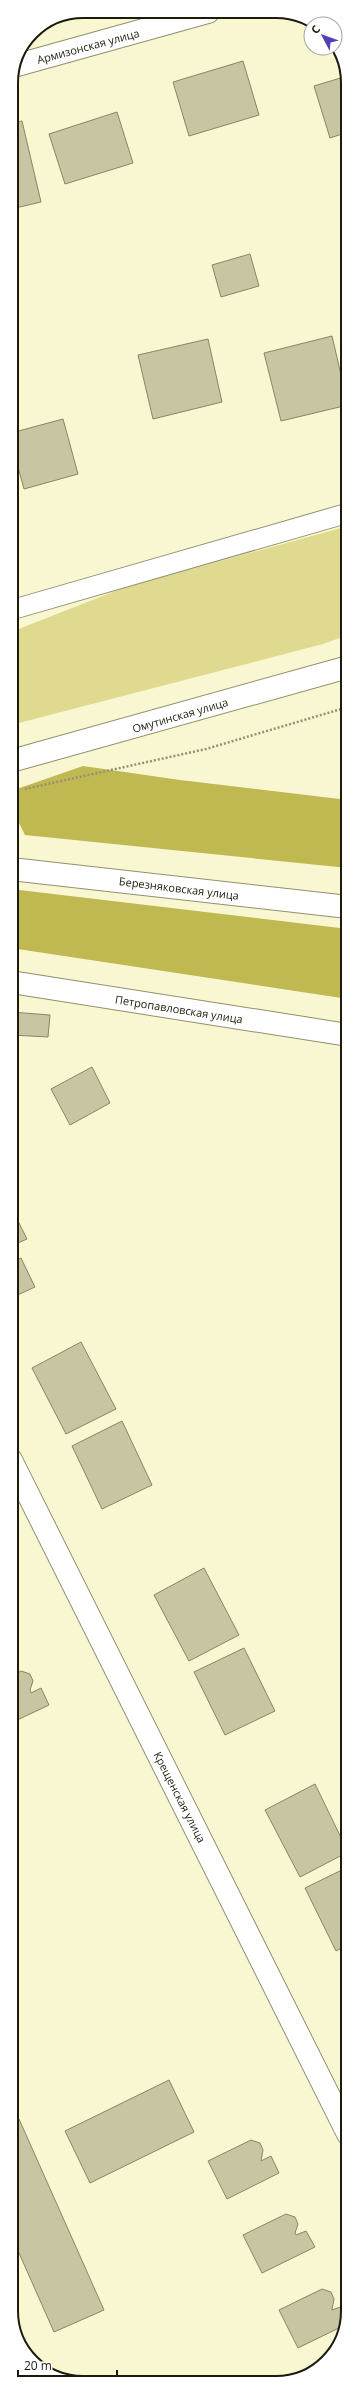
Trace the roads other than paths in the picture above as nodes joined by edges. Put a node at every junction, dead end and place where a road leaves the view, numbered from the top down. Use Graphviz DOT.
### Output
graph roads {
  1 [pos="186,18"];
  2 [pos="21,64"];
  3 [pos="341,515"];
  4 [pos="18,608"];
  5 [pos="341,669"];
  6 [pos="18,759"];
  7 [pos="18,870"];
  8 [pos="341,906"];
  9 [pos="18,983"];
  10 [pos="341,1034"];
  11 [pos="18,1474"];
  12 [pos="341,2120"];
  1 -- 2 [label="street, Армизонская улица"];
  3 -- 4 [label="lane"];
  5 -- 6 [label="street, Омутинская улица"];
  7 -- 8 [label="street, Березняковская улица"];
  9 -- 10 [label="street, Петропавловская улица"];
  11 -- 12 [label="street, Крещенская улица"];
}
